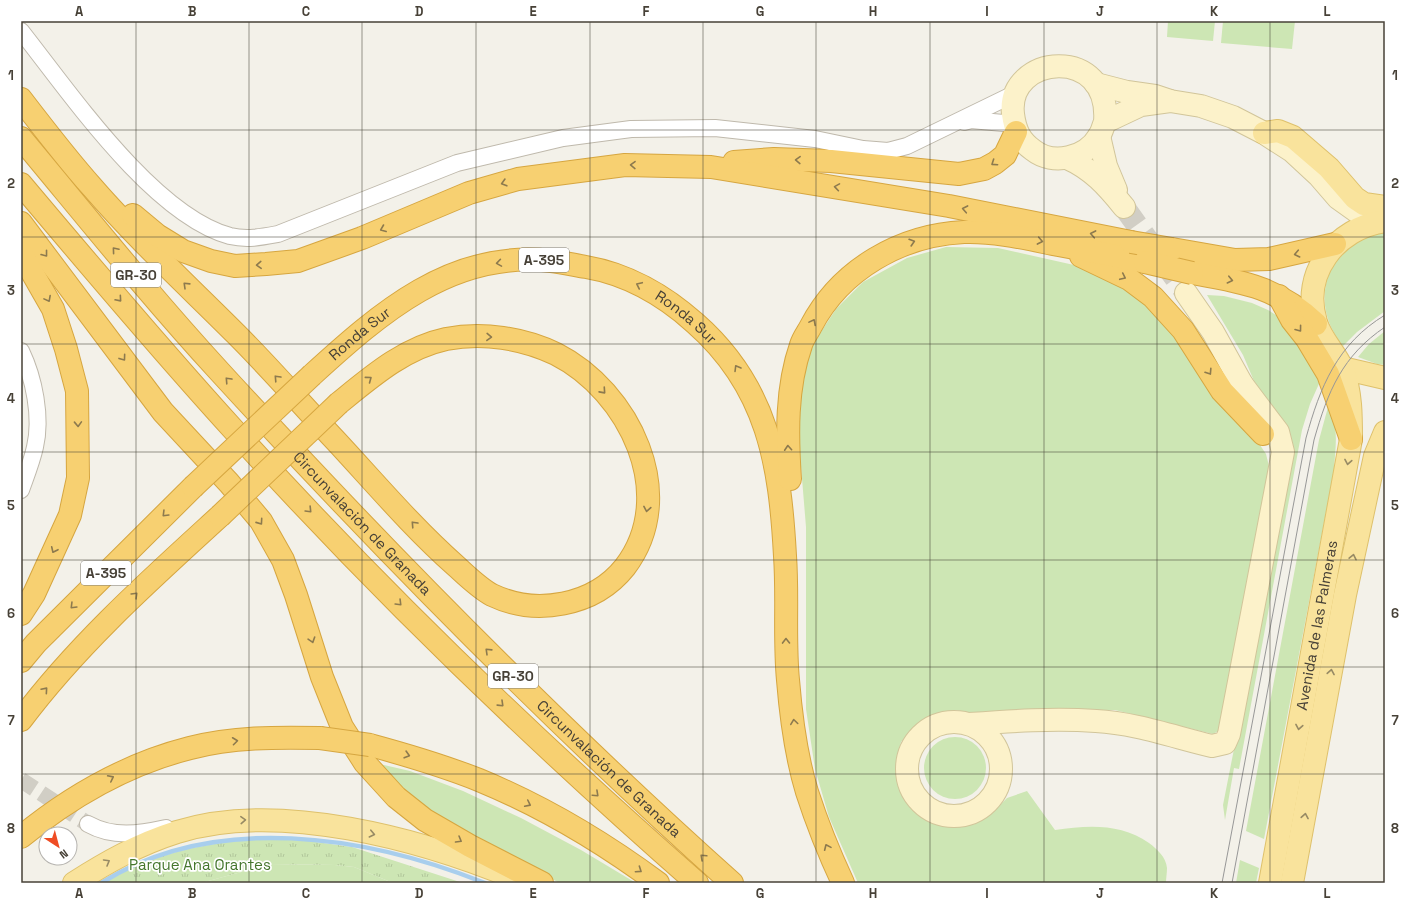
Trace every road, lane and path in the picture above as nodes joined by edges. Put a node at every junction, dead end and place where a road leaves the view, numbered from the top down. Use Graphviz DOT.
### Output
graph roads {
  1 [pos="21,31"];
  2 [pos="1096,84"];
  3 [pos="1016,93"];
  4 [pos="21,99"];
  5 [pos="1170,101"];
  6 [pos="950,124"];
  7 [pos="1015,128"];
  8 [pos="1102,129"];
  9 [pos="1264,132"];
  10 [pos="49,135"];
  11 [pos="21,138"];
  12 [pos="1067,158"];
  13 [pos="711,167"];
  14 [pos="21,184"];
  15 [pos="1338,198"];
  16 [pos="1381,217"];
  17 [pos="21,223"];
  18 [pos="1339,241"];
  19 [pos="1064,246"];
  20 [pos="21,253"];
  21 [pos="1189,283"];
  22 [pos="1279,296"];
  23 [pos="1316,324"];
  24 [pos="21,351"];
  25 [pos="1342,368"];
  26 [pos="1385,378"];
  27 [pos="1241,383"];
  28 [pos="1385,432"];
  29 [pos="1263,434"];
  30 [pos="1351,439"];
  31 [pos="1278,478"];
  32 [pos="21,490"];
  33 [pos="786,556"];
  34 [pos="21,614"];
  35 [pos="21,661"];
  36 [pos="21,720"];
  37 [pos="1040,721"];
  38 [pos="969,724"];
  39 [pos="997,750"];
  40 [pos="88,824"];
  41 [pos="212,824"];
  42 [pos="21,837"];
  43 [pos="1271,879"];
  44 [pos="74,883"];
  45 [pos="526,883"];
  46 [pos="542,883"];
  47 [pos="658,883"];
  48 [pos="696,883"];
  49 [pos="732,883"];
  50 [pos="843,883"];
  51 [pos="1292,883"];
  1 -- 6 [label="street"];
  2 -- 3 [label="street"];
  2 -- 5 [label="street"];
  2 -- 8 [label="street"];
  3 -- 6 [label="street"];
  3 -- 7 [label="street"];
  4 -- 10 [label="highway"];
  5 -- 8 [label="street"];
  5 -- 9 [label="street"];
  6 -- 7 [label="street"];
  7 -- 12 [label="street"];
  7 -- 13 [label="highway, one-way"];
  8 -- 12 [label="street"];
  8 -- 12 [label="street"];
  9 -- 15 [label="street"];
  9 -- 16 [label="main road"];
  13 -- 10 [label="highway, one-way"];
  36 -- 10 [label="highway, one-way, bridge"];
  49 -- 11 [label="highway, Circunvalación de Granada / GR-30, one-way"];
  18 -- 13 [label="highway, one-way, bridge"];
  14 -- 48 [label="highway, Circunvalación de Granada / GR-30, one-way"];
  15 -- 16 [label="street"];
  15 -- 18 [label="street"];
  16 -- 18 [label="main road"];
  17 -- 46 [label="highway, one-way"];
  18 -- 23 [label="main road, Avenida de las Palmeras"];
  19 -- 21 [label="highway, bridge"];
  19 -- 29 [label="highway, one-way"];
  33 -- 19 [label="highway, one-way"];
  20 -- 34 [label="highway, one-way"];
  21 -- 22 [label="highway, one-way"];
  21 -- 27 [label="street"];
  22 -- 23 [label="highway"];
  22 -- 30 [label="highway, one-way"];
  23 -- 25 [label="main road, Avenida de las Palmeras"];
  24 -- 32 [label="street"];
  25 -- 26 [label="main road"];
  25 -- 30 [label="main road, Avenida de las Palmeras"];
  27 -- 29 [label="street"];
  27 -- 31 [label="street"];
  51 -- 28 [label="main road, Avenida de las Palmeras, one-way"];
  29 -- 31 [label="street"];
  30 -- 43 [label="main road, Avenida de las Palmeras, one-way"];
  31 -- 37 [label="street"];
  33 -- 35 [label="highway, Ronda Sur / A-395, one-way, bridge"];
  50 -- 33 [label="highway, one-way"];
  37 -- 38 [label="street"];
  37 -- 39 [label="street"];
  38 -- 39 [label="street"];
  38 -- 39 [label="street"];
  40 -- 41 [label="street"];
  44 -- 41 [label="main road, one-way"];
  41 -- 45 [label="main road, one-way"];
  42 -- 47 [label="highway, one-way, bridge"];
}
